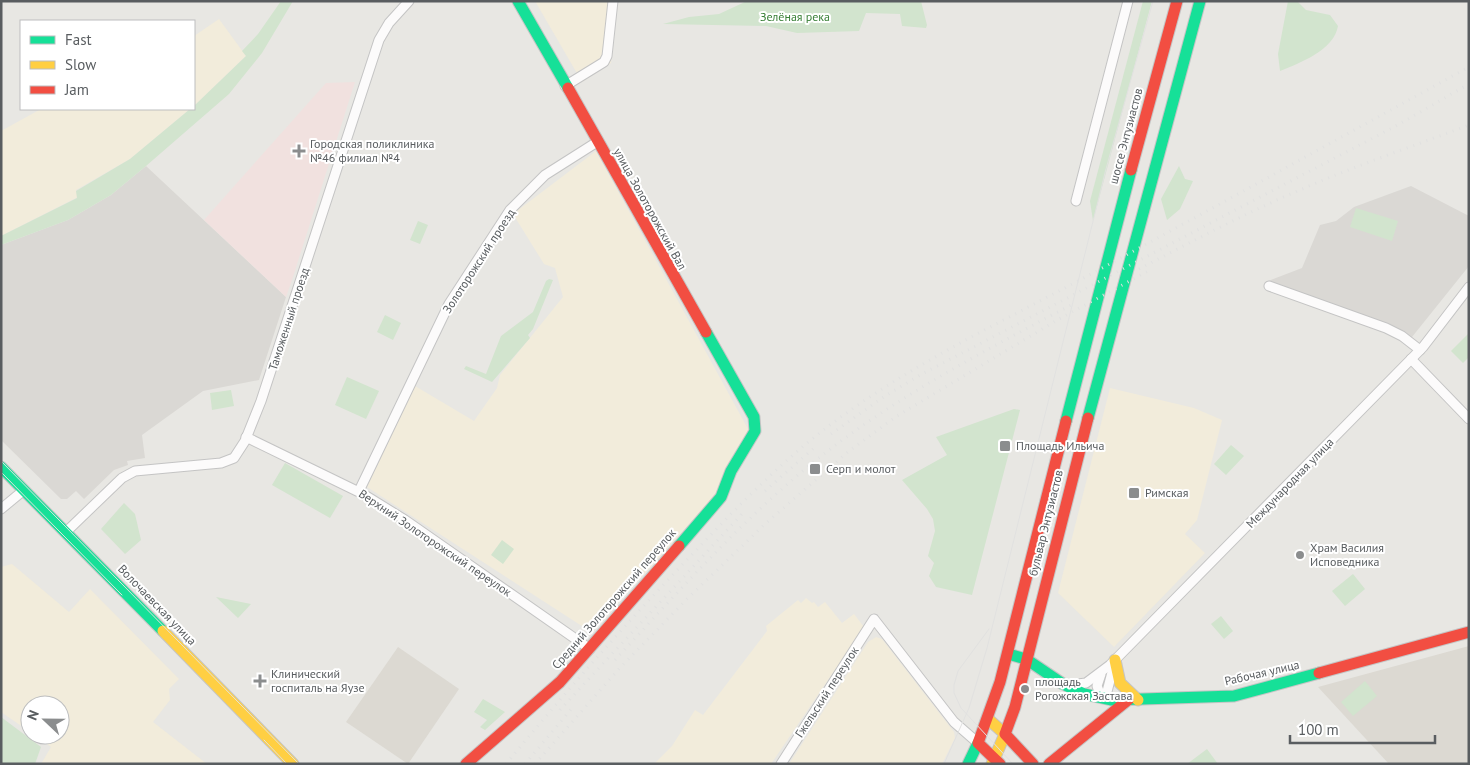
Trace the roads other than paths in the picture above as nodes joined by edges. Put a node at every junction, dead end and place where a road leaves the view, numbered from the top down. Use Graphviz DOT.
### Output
graph roads {
  1 [pos="409,1"];
  2 [pos="518,1"];
  3 [pos="612,1"];
  4 [pos="1128,1"];
  5 [pos="1178,1"];
  6 [pos="1200,1"];
  7 [pos="565,86"];
  8 [pos="597,142"];
  9 [pos="1076,201"];
  10 [pos="1102,278"];
  11 [pos="1269,286"];
  12 [pos="1469,287"];
  13 [pos="1420,350"];
  14 [pos="1411,359"];
  15 [pos="1469,419"];
  16 [pos="755,430"];
  17 [pos="246,437"];
  18 [pos="1,467"];
  19 [pos="24,490"];
  20 [pos="359,491"];
  21 [pos="1,509"];
  22 [pos="66,532"];
  23 [pos="1469,632"];
  24 [pos="590,649"];
  25 [pos="1008,654"];
  26 [pos="1026,659"];
  27 [pos="1115,660"];
  28 [pos="1102,671"];
  29 [pos="1063,684"];
  30 [pos="1105,699"];
  31 [pos="1133,700"];
  32 [pos="988,719"];
  33 [pos="1096,724"];
  34 [pos="1005,734"];
  35 [pos="978,743"];
  36 [pos="996,762"];
  37 [pos="293,764"];
  38 [pos="466,764"];
  39 [pos="781,764"];
  40 [pos="968,764"];
  41 [pos="1032,764"];
  42 [pos="1049,764"];
  1 -- 17 [label="street, Таможенный проезд"];
  2 -- 7 [label="street, улица Золоторожский Вал"];
  3 -- 7 [label="street"];
  4 -- 9 [label="street"];
  5 -- 10 [label="street, шоссе Энтузиастов"];
  6 -- 26 [label="street, бульвар Энтузиастов"];
  7 -- 8 [label="street, улица Золоторожский Вал"];
  8 -- 16 [label="street, улица Золоторожский Вал"];
  8 -- 20 [label="street, Золоторожский проезд"];
  10 -- 25 [label="street, бульвар Энтузиастов"];
  11 -- 13 [label="street"];
  12 -- 13 [label="street, Международная улица"];
  13 -- 14 [label="street, Международная улица"];
  14 -- 15 [label="street"];
  14 -- 27 [label="street, Международная улица"];
  16 -- 24 [label="street, Средний Золоторожский переулок"];
  17 -- 20 [label="street, Верхний Золоторожский переулок"];
  17 -- 22 [label="street, Таможенный проезд"];
  18 -- 19 [label="street, Волочаевская улица"];
  19 -- 21 [label="street"];
  19 -- 22 [label="street, Волочаевская улица"];
  20 -- 24 [label="street, Верхний Золоторожский переулок"];
  22 -- 37 [label="street, Волочаевская улица"];
  23 -- 31 [label="street, Рабочая улица"];
  24 -- 38 [label="street, Средний Золоторожский переулок"];
  25 -- 26 [label="street, Рабочая улица"];
  25 -- 32 [label="street, бульвар Энтузиастов"];
  26 -- 29 [label="street, Рабочая улица"];
  26 -- 34 [label="street, бульвар Энтузиастов"];
  27 -- 28 [label="street, Международная улица"];
  27 -- 30 [label="street"];
  27 -- 31 [label="street"];
  28 -- 29 [label="street, Международная улица"];
  28 -- 30 [label="street"];
  29 -- 30 [label="street, Рабочая улица"];
  30 -- 31 [label="street, Рабочая улица"];
  30 -- 33 [label="street"];
  31 -- 33 [label="street"];
  32 -- 34 [label="street"];
  32 -- 35 [label="street, бульвар Энтузиастов"];
  33 -- 42 [label="street"];
  34 -- 36 [label="street, бульвар Энтузиастов"];
  34 -- 41 [label="street"];
  35 -- 36 [label="street"];
  35 -- 39 [label="street, Гжельский переулок"];
  35 -- 40 [label="street, бульвар Энтузиастов"];
}
